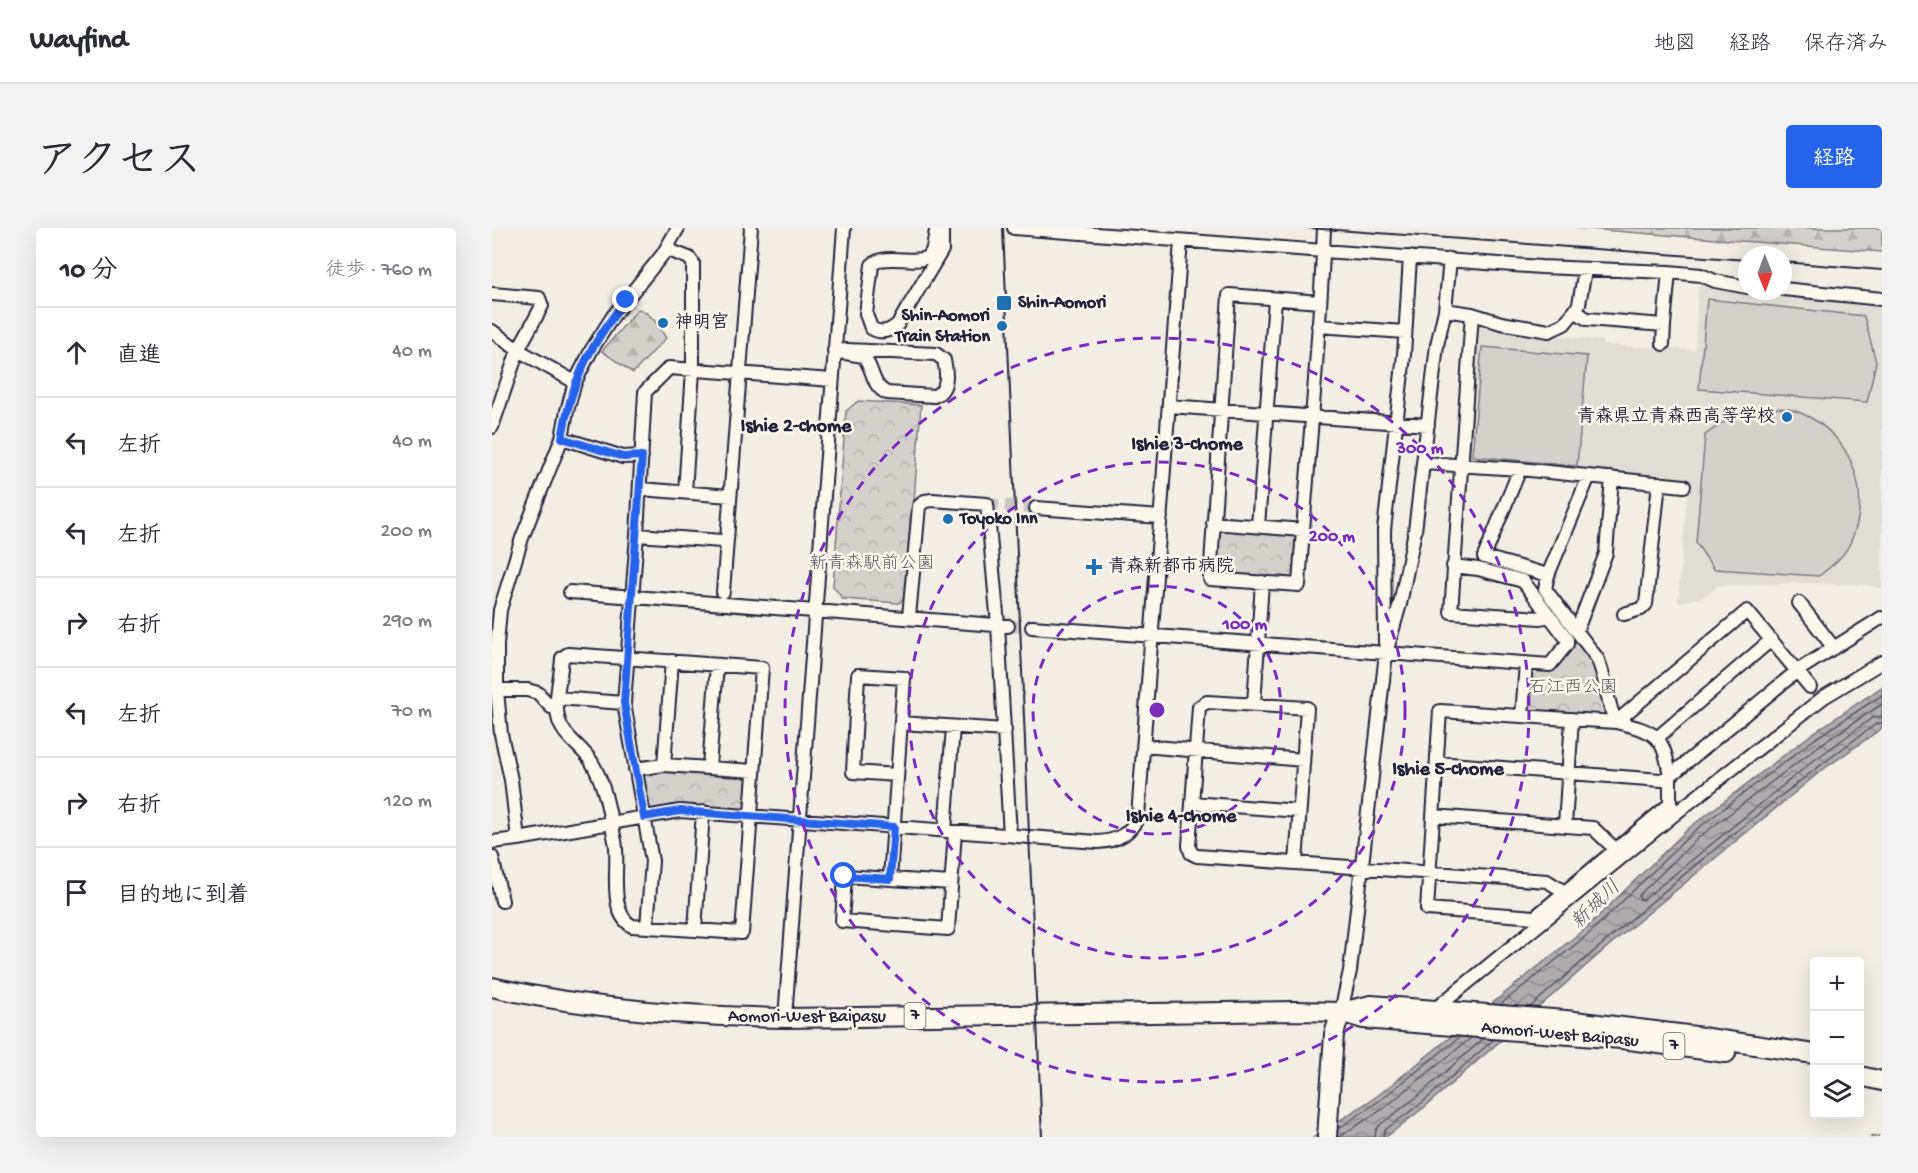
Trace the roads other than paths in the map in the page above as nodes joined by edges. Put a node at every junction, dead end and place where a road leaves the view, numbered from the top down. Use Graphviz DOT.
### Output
graph roads {
  1 [pos="678,228"];
  2 [pos="751,228"];
  3 [pos="844,228"];
  4 [pos="937,228"];
  5 [pos="942,228"];
  6 [pos="1014,228"];
  7 [pos="1324,228"];
  8 [pos="1181,241"];
  9 [pos="666,249"];
  10 [pos="1323,250"];
  11 [pos="1410,257"];
  12 [pos="1450,259"];
  13 [pos="1585,270"];
  14 [pos="1669,272"];
  15 [pos="1738,285"];
  16 [pos="1792,291"];
  17 [pos="492,294"];
  18 [pos="1275,299"];
  19 [pos="1882,299"];
  20 [pos="1320,302"];
  21 [pos="1444,310"];
  22 [pos="1575,311"];
  23 [pos="1472,314"];
  24 [pos="1664,325"];
  25 [pos="1318,326"];
  26 [pos="492,331"];
  27 [pos="1405,332"];
  28 [pos="1663,344"];
  29 [pos="518,350"];
  30 [pos="834,351"];
  31 [pos="693,370"];
  32 [pos="739,373"];
  33 [pos="832,380"];
  34 [pos="575,382"];
  35 [pos="1169,406"];
  36 [pos="1221,410"];
  37 [pos="1266,413"];
  38 [pos="1312,416"];
  39 [pos="1395,422"];
  40 [pos="1428,425"];
  41 [pos="492,427"];
  42 [pos="562,438"];
  43 [pos="642,456"];
  44 [pos="1423,463"];
  45 [pos="1461,465"];
  46 [pos="1520,469"];
  47 [pos="1590,476"];
  48 [pos="1612,478"];
  49 [pos="1659,483"];
  50 [pos="1684,486"];
  51 [pos="640,489"];
  52 [pos="685,492"];
  53 [pos="729,496"];
  54 [pos="1036,508"];
  55 [pos="1161,517"];
  56 [pos="1214,524"];
  57 [pos="1258,526"];
  58 [pos="1303,530"];
  59 [pos="637,535"];
  60 [pos="727,539"];
  61 [pos="1453,566"];
  62 [pos="1548,575"];
  63 [pos="1262,582"];
  64 [pos="570,592"];
  65 [pos="723,592"];
  66 [pos="632,596"];
  67 [pos="1799,603"];
  68 [pos="496,609"];
  69 [pos="815,609"];
  70 [pos="1624,614"];
  71 [pos="1550,615"];
  72 [pos="909,617"];
  73 [pos="1881,618"];
  74 [pos="1003,625"];
  75 [pos="1032,627"];
  76 [pos="1577,630"];
  77 [pos="1152,636"];
  78 [pos="1772,640"];
  79 [pos="1258,644"];
  80 [pos="1834,648"];
  81 [pos="1386,653"];
  82 [pos="627,657"];
  83 [pos="672,661"];
  84 [pos="1882,662"];
  85 [pos="1526,663"];
  86 [pos="717,665"];
  87 [pos="1797,671"];
  88 [pos="1810,687"];
  89 [pos="497,690"];
  90 [pos="557,703"];
  91 [pos="624,703"];
  92 [pos="1254,704"];
  93 [pos="1522,716"];
  94 [pos="1572,719"];
  95 [pos="1616,722"];
  96 [pos="901,723"];
  97 [pos="952,727"];
  98 [pos="1005,730"];
  99 [pos="1658,737"];
  100 [pos="1144,746"];
  101 [pos="1196,751"];
  102 [pos="1304,760"];
  103 [pos="1437,764"];
  104 [pos="664,765"];
  105 [pos="709,767"];
  106 [pos="635,769"];
  107 [pos="754,771"];
  108 [pos="1569,772"];
  109 [pos="897,774"];
  110 [pos="1670,776"];
  111 [pos="1192,803"];
  112 [pos="1673,809"];
  113 [pos="1299,811"];
  114 [pos="703,812"];
  115 [pos="751,816"];
  116 [pos="1433,816"];
  117 [pos="644,817"];
  118 [pos="800,820"];
  119 [pos="611,824"];
  120 [pos="1565,825"];
  121 [pos="894,827"];
  122 [pos="950,831"];
  123 [pos="1010,835"];
  124 [pos="518,839"];
  125 [pos="492,842"];
  126 [pos="1615,849"];
  127 [pos="492,857"];
  128 [pos="1296,863"];
  129 [pos="1361,868"];
  130 [pos="1429,873"];
  131 [pos="890,879"];
  132 [pos="951,884"];
  133 [pos="1565,892"];
  134 [pos="502,901"];
  135 [pos="647,927"];
  136 [pos="694,930"];
  137 [pos="492,987"];
  138 [pos="1341,1012"];
  139 [pos="1433,1015"];
  140 [pos="785,1018"];
  141 [pos="1810,1053"];
  142 [pos="1864,1065"];
  143 [pos="1810,1066"];
  144 [pos="1882,1068"];
  145 [pos="1864,1077"];
  146 [pos="1882,1081"];
  147 [pos="1327,1137"];
  1 -- 9 [label="street"];
  2 -- 32 [label="street"];
  3 -- 30 [label="street"];
  4 -- 5 [label="street"];
  6 -- 8 [label="street"];
  7 -- 10 [label="street"];
  8 -- 10 [label="street"];
  8 -- 35 [label="street"];
  9 -- 31 [label="street"];
  9 -- 34 [label="street"];
  10 -- 11 [label="street"];
  10 -- 20 [label="street"];
  11 -- 12 [label="street"];
  11 -- 27 [label="street"];
  12 -- 13 [label="street"];
  12 -- 21 [label="street"];
  13 -- 14 [label="street"];
  13 -- 22 [label="street"];
  14 -- 15 [label="street"];
  14 -- 24 [label="street"];
  16 -- 19 [label="street"];
  17 -- 29 [label="street"];
  18 -- 20 [label="street"];
  18 -- 36 [label="street"];
  18 -- 37 [label="street"];
  20 -- 25 [label="street"];
  21 -- 23 [label="street"];
  21 -- 40 [label="street"];
  22 -- 23 [label="street"];
  22 -- 24 [label="street"];
  23 -- 45 [label="street"];
  24 -- 28 [label="street"];
  25 -- 27 [label="street"];
  25 -- 38 [label="street"];
  26 -- 29 [label="street"];
  27 -- 39 [label="street"];
  29 -- 34 [label="street"];
  29 -- 41 [label="street"];
  30 -- 30 [label="street"];
  30 -- 33 [label="street"];
  31 -- 32 [label="street"];
  31 -- 43 [label="street"];
  31 -- 52 [label="street"];
  32 -- 33 [label="street"];
  32 -- 53 [label="street"];
  33 -- 69 [label="street"];
  34 -- 42 [label="street"];
  35 -- 36 [label="street"];
  35 -- 55 [label="street"];
  36 -- 37 [label="street"];
  36 -- 56 [label="street"];
  37 -- 38 [label="street"];
  37 -- 57 [label="street"];
  38 -- 39 [label="street"];
  38 -- 58 [label="street"];
  39 -- 40 [label="street"];
  39 -- 81 [label="street"];
  40 -- 44 [label="street"];
  42 -- 43 [label="street"];
  42 -- 68 [label="street"];
  43 -- 51 [label="street"];
  44 -- 45 [label="street"];
  44 -- 81 [label="street"];
  45 -- 46 [label="street"];
  45 -- 61 [label="street"];
  46 -- 47 [label="street"];
  46 -- 62 [label="street"];
  47 -- 48 [label="street"];
  47 -- 62 [label="street"];
  48 -- 49 [label="street"];
  48 -- 76 [label="street"];
  49 -- 50 [label="street"];
  49 -- 70 [label="street"];
  51 -- 52 [label="street"];
  51 -- 59 [label="street"];
  52 -- 53 [label="street"];
  53 -- 60 [label="street"];
  54 -- 55 [label="street"];
  55 -- 77 [label="street"];
  56 -- 57 [label="street"];
  56 -- 63 [label="street"];
  57 -- 58 [label="street"];
  58 -- 63 [label="street"];
  59 -- 60 [label="street"];
  59 -- 66 [label="street"];
  60 -- 65 [label="street"];
  61 -- 71 [label="street"];
  61 -- 71 [label="street"];
  62 -- 76 [label="street"];
  63 -- 79 [label="street"];
  64 -- 66 [label="street"];
  66 -- 69 [label="street"];
  66 -- 82 [label="street"];
  67 -- 80 [label="street"];
  68 -- 89 [label="street"];
  69 -- 72 [label="street"];
  69 -- 118 [label="street"];
  71 -- 85 [label="street"];
  72 -- 74 [label="street"];
  72 -- 74 [label="street"];
  73 -- 80 [label="street"];
  74 -- 98 [label="street"];
  75 -- 77 [label="street"];
  76 -- 95 [label="street"];
  77 -- 79 [label="street"];
  77 -- 100 [label="street"];
  78 -- 87 [label="street"];
  78 -- 95 [label="street"];
  78 -- 99 [label="street"];
  79 -- 81 [label="street"];
  79 -- 92 [label="street"];
  80 -- 87 [label="street"];
  81 -- 85 [label="street"];
  81 -- 129 [label="street"];
  82 -- 83 [label="street"];
  82 -- 90 [label="street"];
  82 -- 91 [label="street"];
  83 -- 86 [label="street"];
  83 -- 104 [label="street"];
  84 -- 112 [label="street"];
  85 -- 93 [label="street"];
  86 -- 105 [label="street"];
  86 -- 107 [label="street"];
  87 -- 88 [label="street"];
  87 -- 110 [label="street"];
  89 -- 90 [label="street"];
  89 -- 124 [label="street"];
  90 -- 91 [label="street"];
  90 -- 119 [label="street"];
  91 -- 106 [label="street"];
  92 -- 101 [label="street"];
  92 -- 102 [label="street"];
  93 -- 94 [label="street"];
  93 -- 103 [label="street"];
  94 -- 95 [label="street"];
  94 -- 108 [label="street"];
  95 -- 99 [label="street"];
  96 -- 97 [label="street"];
  96 -- 109 [label="street"];
  96 -- 109 [label="street"];
  97 -- 98 [label="street"];
  97 -- 122 [label="street"];
  98 -- 123 [label="street"];
  99 -- 110 [label="street"];
  100 -- 101 [label="street"];
  100 -- 123 [label="street"];
  101 -- 102 [label="street"];
  101 -- 111 [label="street"];
  102 -- 113 [label="street"];
  103 -- 108 [label="street"];
  103 -- 116 [label="street"];
  104 -- 105 [label="street"];
  104 -- 106 [label="street"];
  105 -- 107 [label="street"];
  106 -- 117 [label="street"];
  107 -- 115 [label="street"];
  108 -- 110 [label="street"];
  108 -- 120 [label="street"];
  109 -- 121 [label="street"];
  110 -- 112 [label="street"];
  111 -- 113 [label="street"];
  111 -- 128 [label="street"];
  112 -- 126 [label="street"];
  112 -- 139 [label="street"];
  113 -- 128 [label="street"];
  114 -- 115 [label="street"];
  114 -- 117 [label="street"];
  114 -- 136 [label="street"];
  115 -- 118 [label="street"];
  115 -- 136 [label="street"];
  116 -- 120 [label="street"];
  116 -- 130 [label="street"];
  117 -- 119 [label="street"];
  117 -- 135 [label="street"];
  118 -- 121 [label="street"];
  118 -- 140 [label="street"];
  119 -- 124 [label="street"];
  119 -- 135 [label="street"];
  120 -- 126 [label="street"];
  121 -- 122 [label="street"];
  121 -- 131 [label="street"];
  122 -- 123 [label="street"];
  122 -- 132 [label="street"];
  124 -- 125 [label="street"];
  126 -- 133 [label="street"];
  127 -- 134 [label="street"];
  128 -- 129 [label="street"];
  129 -- 130 [label="street"];
  129 -- 138 [label="street"];
  130 -- 133 [label="street"];
  130 -- 133 [label="street"];
  131 -- 132 [label="street"];
  131 -- 132 [label="street"];
  135 -- 136 [label="street"];
  137 -- 140 [label="highway, Aomori-West Baipasu / 7"];
  138 -- 139 [label="highway, Aomori-West Baipasu / 7"];
  138 -- 140 [label="highway, Aomori-West Baipasu / 7"];
  138 -- 147 [label="highway"];
  139 -- 141 [label="highway, Aomori-West Baipasu / 7"];
  139 -- 143 [label="highway, Aomori-West Baipasu / 7"];
  142 -- 144 [label="highway"];
  145 -- 146 [label="highway"];
}
